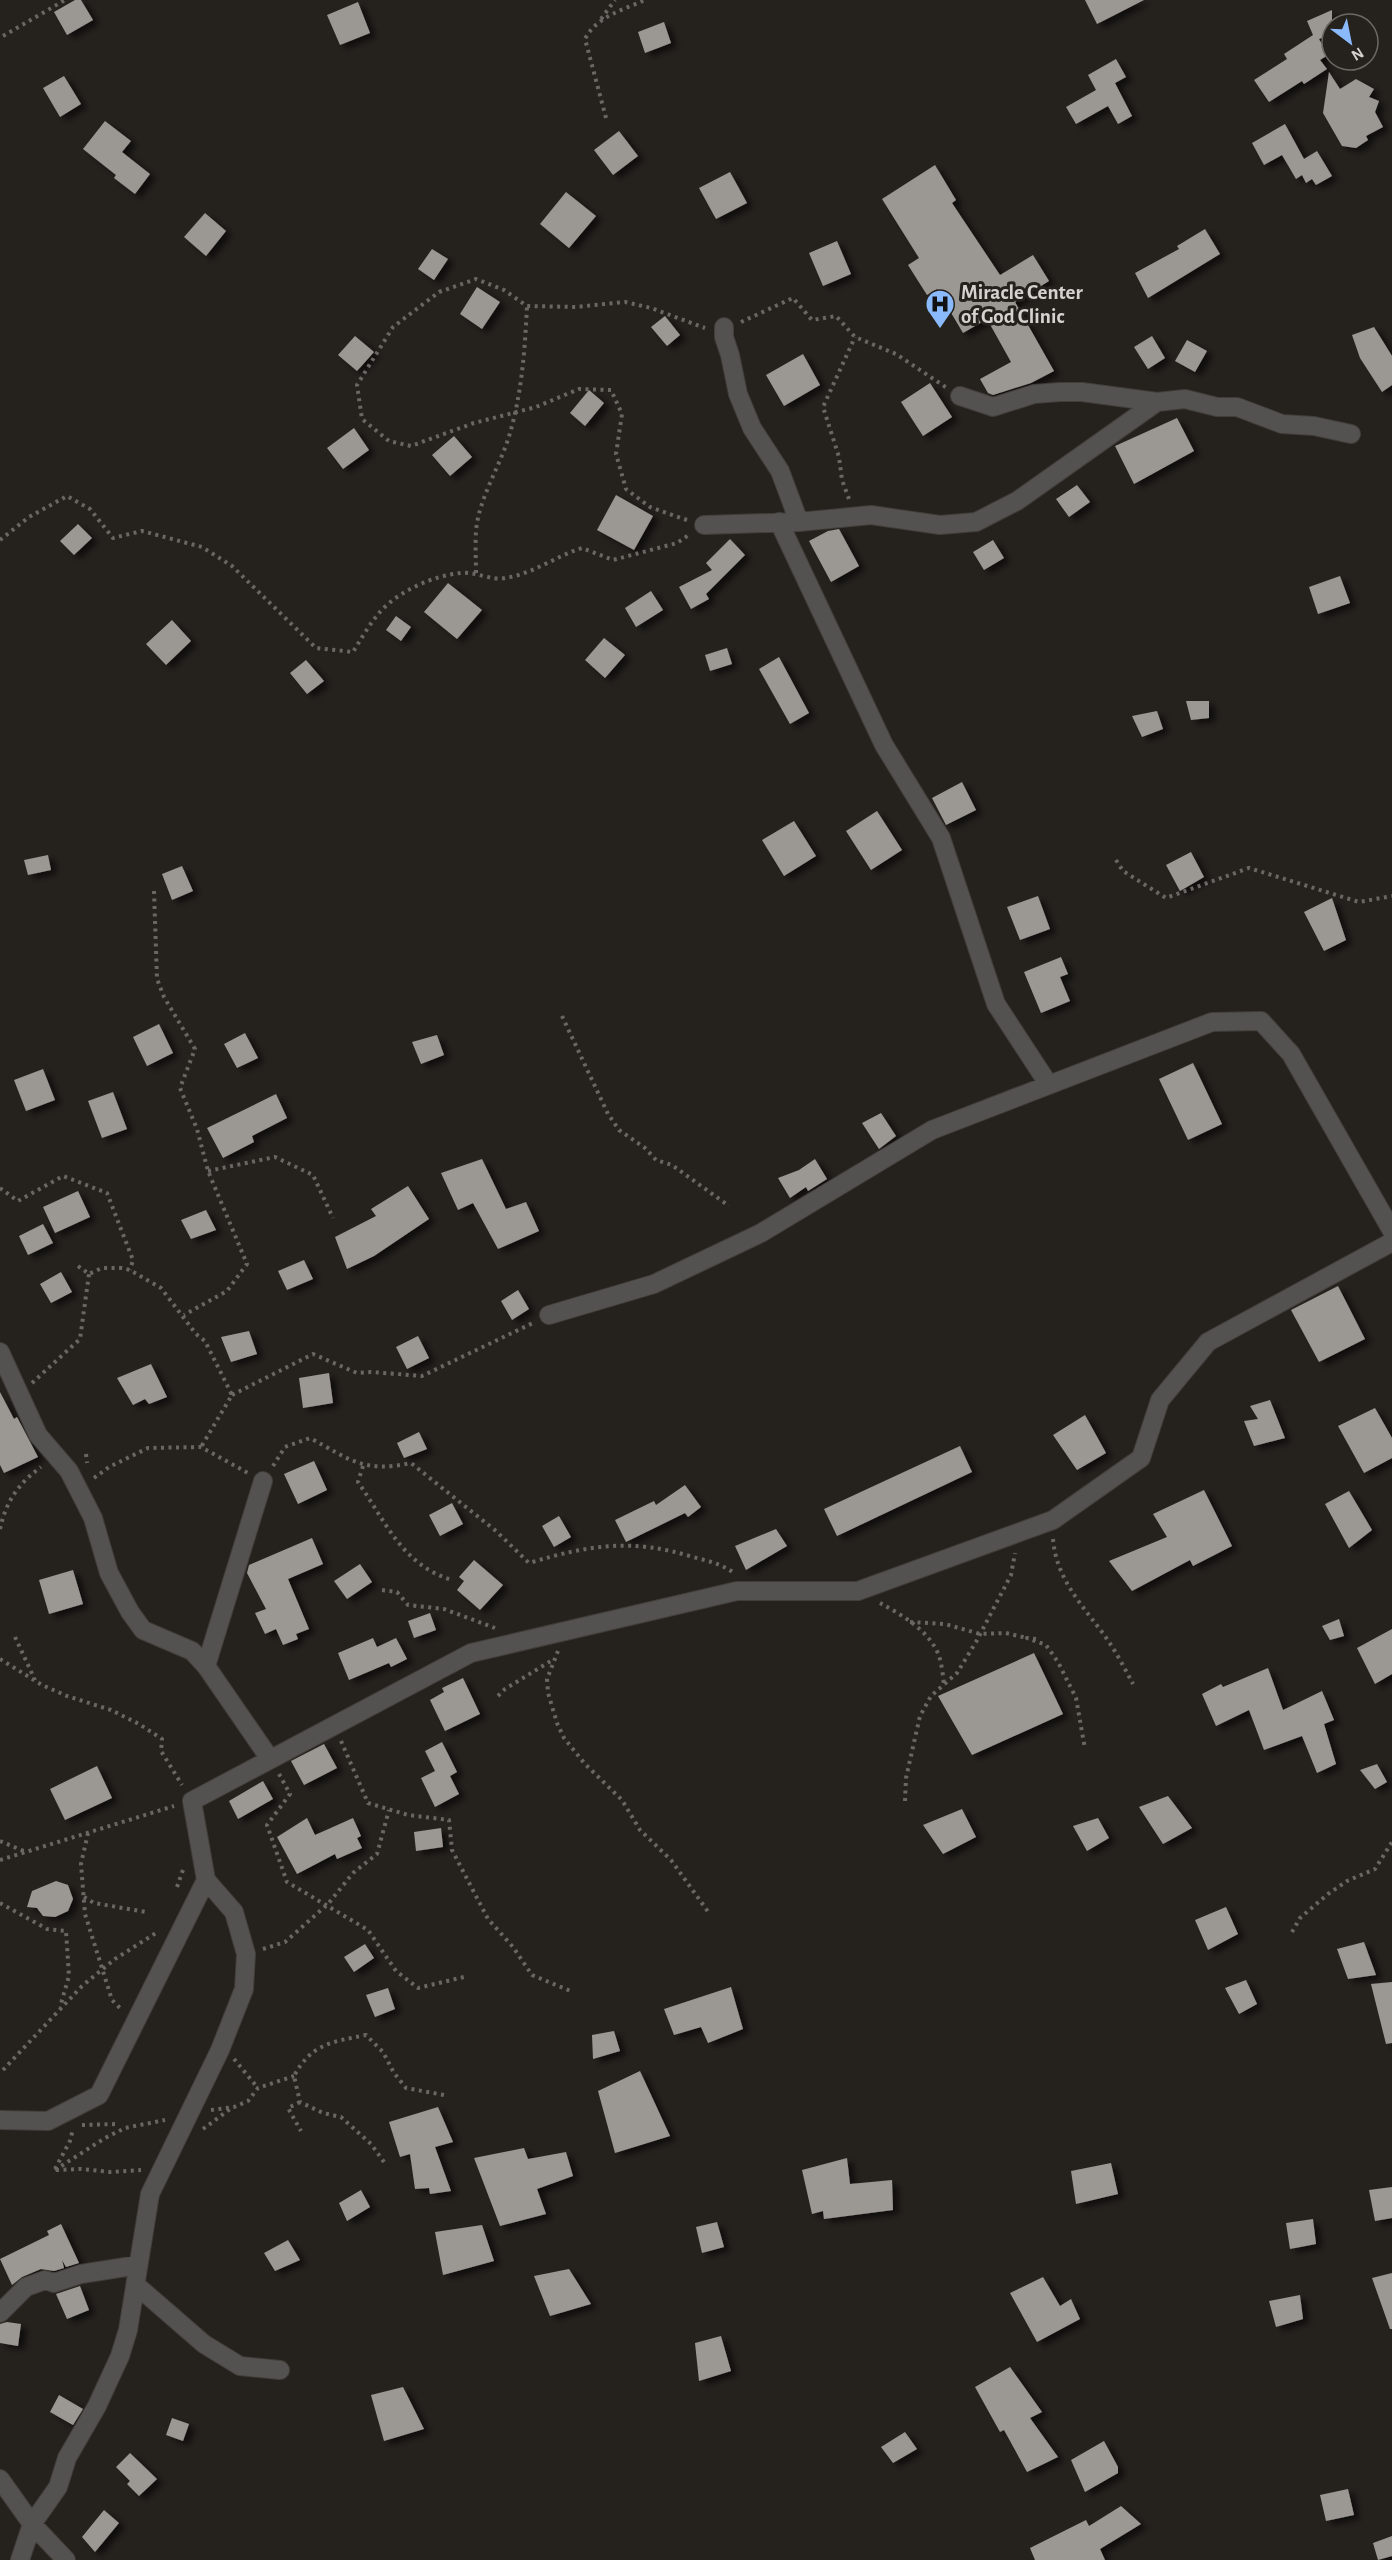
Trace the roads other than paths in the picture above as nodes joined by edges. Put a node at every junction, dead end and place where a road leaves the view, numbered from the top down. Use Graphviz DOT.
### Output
graph roads {
  1 [pos="724,327"];
  2 [pos="960,396"];
  3 [pos="1157,402"];
  4 [pos="1351,434"];
  5 [pos="779,522"];
  6 [pos="799,522"];
  7 [pos="704,525"];
  8 [pos="1049,1085"];
  9 [pos="1392,1231"];
  10 [pos="1392,1242"];
  11 [pos="549,1315"];
  12 [pos="0,1352"];
  13 [pos="263,1481"];
  14 [pos="206,1666"];
  15 [pos="270,1760"];
  16 [pos="206,1880"];
  17 [pos="0,2120"];
  18 [pos="138,2265"];
  19 [pos="136,2285"];
  20 [pos="0,2313"];
  21 [pos="280,2370"];
  22 [pos="0,2479"];
  23 [pos="32,2524"];
  24 [pos="20,2560"];
  25 [pos="66,2560"];
  1 -- 6 [label="street"];
  2 -- 3 [label="street"];
  3 -- 4 [label="street"];
  3 -- 6 [label="street"];
  5 -- 6 [label="street"];
  5 -- 7 [label="street"];
  5 -- 8 [label="street"];
  8 -- 9 [label="street"];
  8 -- 11 [label="street"];
  10 -- 15 [label="street"];
  12 -- 14 [label="street"];
  13 -- 14 [label="street"];
  14 -- 15 [label="street"];
  15 -- 16 [label="street"];
  16 -- 17 [label="street"];
  16 -- 18 [label="street"];
  18 -- 19 [label="street"];
  18 -- 20 [label="street"];
  19 -- 21 [label="street"];
  19 -- 23 [label="street"];
  22 -- 23 [label="street"];
  23 -- 24 [label="street"];
  23 -- 25 [label="street"];
}
